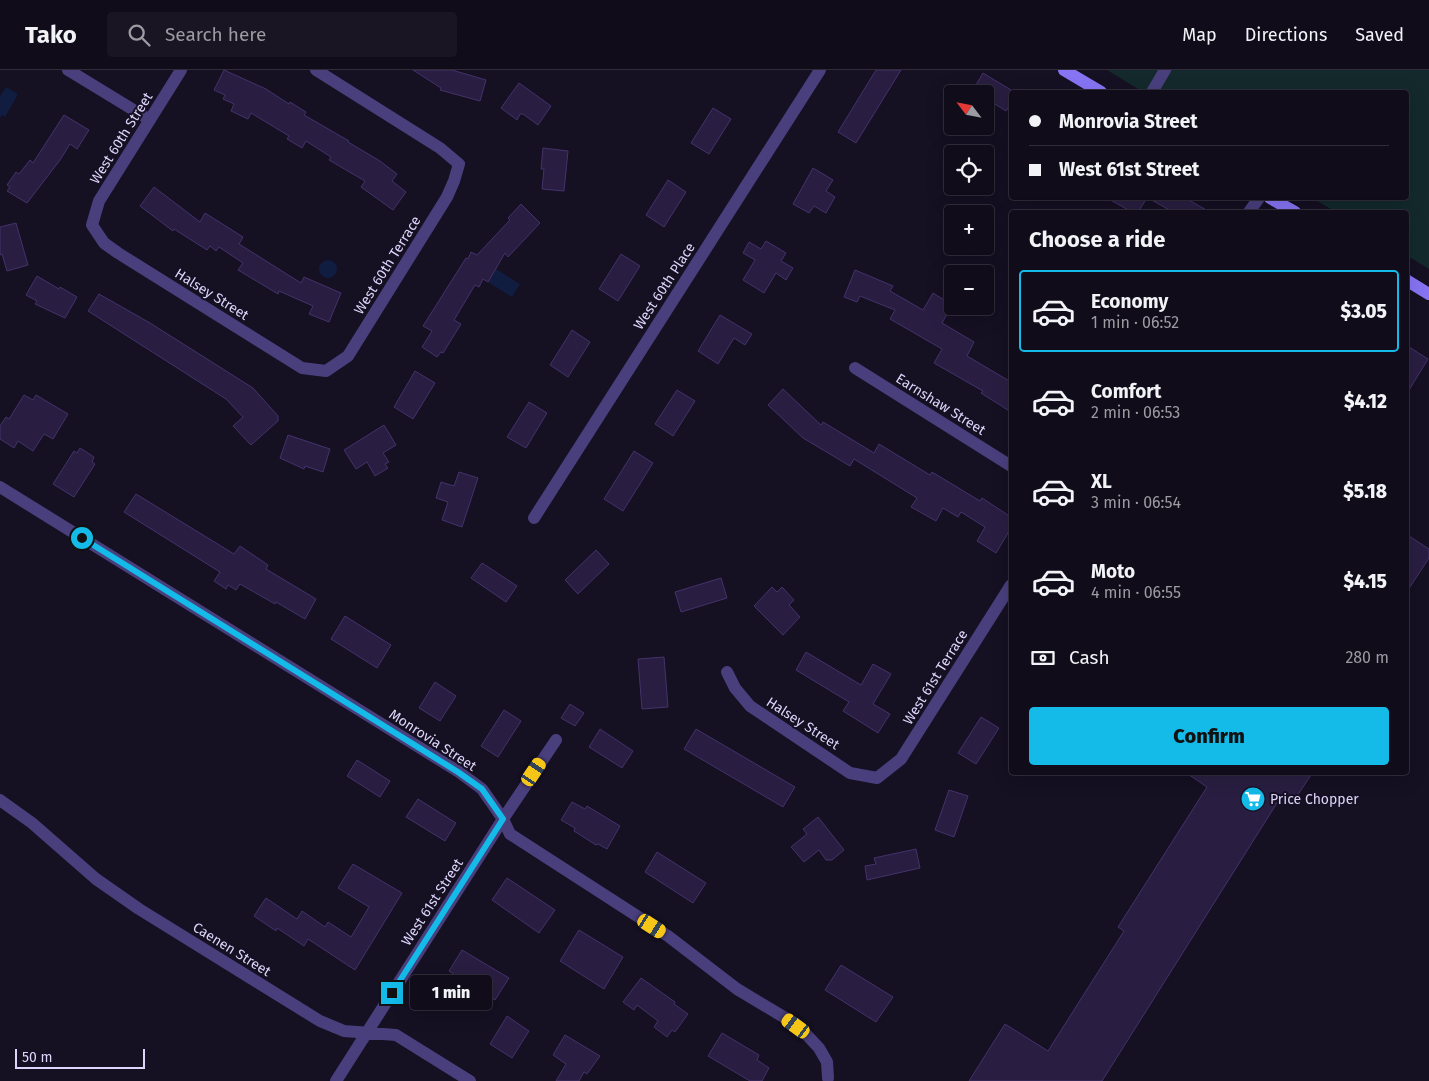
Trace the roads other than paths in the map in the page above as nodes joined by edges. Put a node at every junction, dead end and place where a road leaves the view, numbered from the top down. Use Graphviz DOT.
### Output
graph roads {
  1 [pos="68,70"];
  2 [pos="181,70"];
  3 [pos="316,70"];
  4 [pos="820,70"];
  5 [pos="1064,70"];
  6 [pos="1165,70"];
  7 [pos="1098,90"];
  8 [pos="1153,90"];
  9 [pos="150,120"];
  10 [pos="1274,200"];
  11 [pos="1291,210"];
  12 [pos="92,225"];
  13 [pos="1409,282"];
  14 [pos="1429,294"];
  15 [pos="855,368"];
  16 [pos="326,371"];
  17 [pos="1009,465"];
  18 [pos="0,487"];
  19 [pos="534,518"];
  20 [pos="1009,588"];
  21 [pos="727,672"];
  22 [pos="556,740"];
  23 [pos="877,778"];
  24 [pos="0,800"];
  25 [pos="503,819"];
  26 [pos="366,1033"];
  27 [pos="828,1078"];
  28 [pos="336,1081"];
  29 [pos="470,1081"];
  1 -- 9 [label="street"];
  2 -- 9 [label="street, West 60th Street"];
  3 -- 16 [label="street, West 60th Terrace"];
  4 -- 19 [label="street, West 60th Place"];
  5 -- 7 [label="main road"];
  6 -- 8 [label="street"];
  9 -- 12 [label="street, West 60th Street"];
  10 -- 11 [label="main road"];
  12 -- 16 [label="street, Halsey Street"];
  13 -- 14 [label="main road"];
  15 -- 17 [label="street, Earnshaw Street"];
  18 -- 25 [label="street, Monrovia Street"];
  20 -- 23 [label="street, West 61st Terrace"];
  21 -- 23 [label="street, Halsey Street"];
  22 -- 25 [label="street, West 61st Street"];
  24 -- 26 [label="street, Caenen Street"];
  25 -- 26 [label="street, West 61st Street"];
  25 -- 27 [label="street, Monrovia Street"];
  26 -- 28 [label="street, West 61st Street"];
  26 -- 29 [label="street, Caenen Street"];
}
